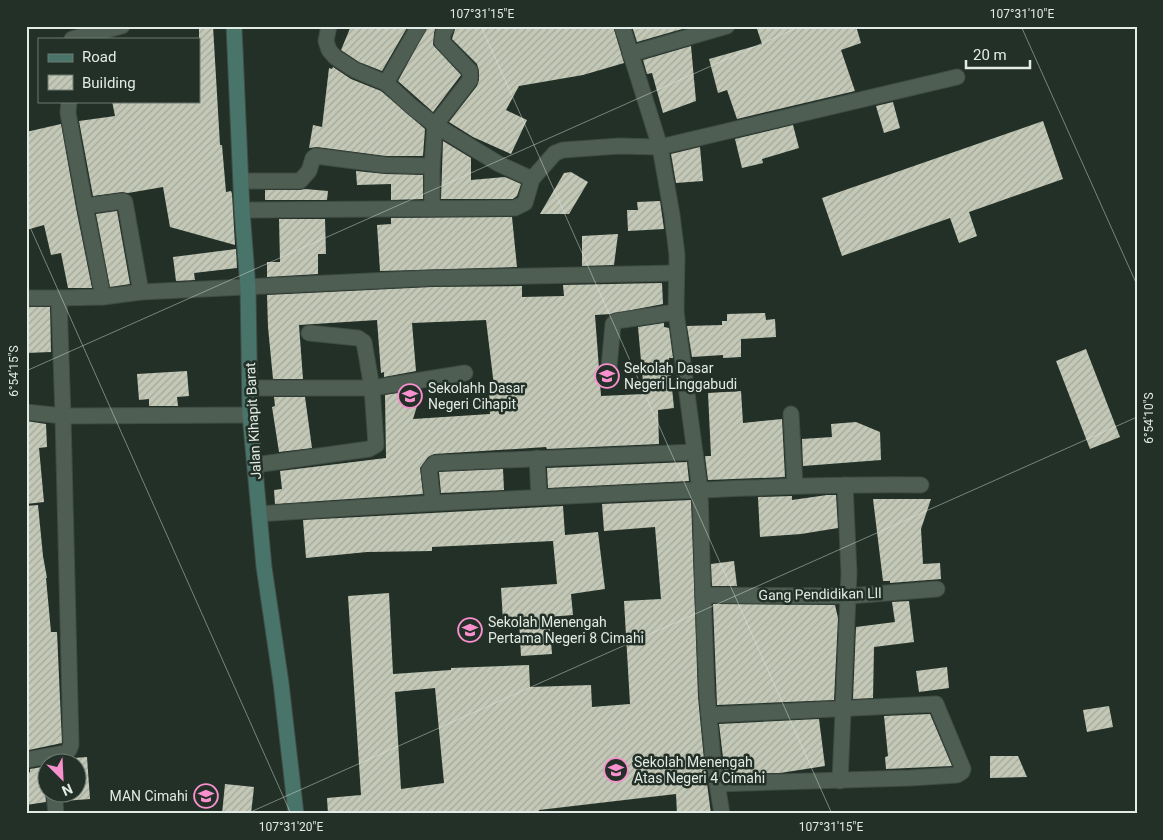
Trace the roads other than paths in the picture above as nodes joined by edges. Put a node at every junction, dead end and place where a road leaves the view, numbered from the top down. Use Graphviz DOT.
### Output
graph roads {
  1 [pos="122,26"];
  2 [pos="234,26"];
  3 [pos="329,26"];
  4 [pos="419,26"];
  5 [pos="447,26"];
  6 [pos="622,26"];
  7 [pos="727,26"];
  8 [pos="76,38"];
  9 [pos="630,54"];
  10 [pos="957,77"];
  11 [pos="386,83"];
  12 [pos="69,102"];
  13 [pos="435,125"];
  14 [pos="660,147"];
  15 [pos="432,166"];
  16 [pos="532,179"];
  17 [pos="241,181"];
  18 [pos="85,206"];
  19 [pos="432,209"];
  20 [pos="242,210"];
  21 [pos="676,273"];
  22 [pos="248,288"];
  23 [pos="141,292"];
  24 [pos="103,297"];
  25 [pos="26,298"];
  26 [pos="59,298"];
  27 [pos="676,312"];
  28 [pos="309,333"];
  29 [pos="465,373"];
  30 [pos="608,378"];
  31 [pos="250,388"];
  32 [pos="372,388"];
  33 [pos="26,412"];
  34 [pos="791,414"];
  35 [pos="250,415"];
  36 [pos="63,416"];
  37 [pos="695,452"];
  38 [pos="537,458"];
  39 [pos="255,465"];
  40 [pos="845,485"];
  41 [pos="921,485"];
  42 [pos="795,486"];
  43 [pos="700,490"];
  44 [pos="539,497"];
  45 [pos="433,502"];
  46 [pos="259,514"];
  47 [pos="937,590"];
  48 [pos="703,595"];
  49 [pos="849,596"];
  50 [pos="843,709"];
  51 [pos="709,715"];
  52 [pos="66,752"];
  53 [pos="840,781"];
  54 [pos="717,784"];
  55 [pos="296,814"];
  56 [pos="722,814"];
  1 -- 8 [label="street"];
  2 -- 17 [label="street, Jalan Kihapit Barat"];
  3 -- 11 [label="street"];
  4 -- 11 [label="street"];
  5 -- 13 [label="street"];
  6 -- 9 [label="street"];
  7 -- 9 [label="street"];
  9 -- 14 [label="street"];
  10 -- 14 [label="street"];
  11 -- 13 [label="street"];
  12 -- 18 [label="street"];
  13 -- 15 [label="street"];
  13 -- 16 [label="street"];
  14 -- 16 [label="street"];
  14 -- 21 [label="street"];
  15 -- 17 [label="street"];
  15 -- 19 [label="street"];
  16 -- 19 [label="street"];
  17 -- 20 [label="street, Jalan Kihapit Barat"];
  18 -- 23 [label="street"];
  18 -- 24 [label="street"];
  19 -- 20 [label="street"];
  20 -- 22 [label="street, Jalan Kihapit Barat"];
  21 -- 22 [label="street"];
  21 -- 27 [label="street"];
  22 -- 23 [label="street"];
  22 -- 31 [label="street, Jalan Kihapit Barat"];
  23 -- 24 [label="street"];
  24 -- 26 [label="street"];
  25 -- 26 [label="street"];
  26 -- 36 [label="street"];
  27 -- 30 [label="street"];
  27 -- 37 [label="street"];
  28 -- 32 [label="street"];
  29 -- 32 [label="street"];
  31 -- 32 [label="street"];
  31 -- 35 [label="street, Jalan Kihapit Barat"];
  32 -- 39 [label="street"];
  33 -- 36 [label="street"];
  34 -- 42 [label="street"];
  35 -- 36 [label="street"];
  35 -- 39 [label="street, Jalan Kihapit Barat"];
  36 -- 52 [label="street"];
  37 -- 38 [label="street"];
  37 -- 43 [label="street"];
  38 -- 44 [label="street"];
  38 -- 45 [label="street"];
  39 -- 46 [label="street, Jalan Kihapit Barat"];
  40 -- 41 [label="street"];
  40 -- 42 [label="street"];
  40 -- 49 [label="street"];
  42 -- 43 [label="street"];
  43 -- 44 [label="street"];
  43 -- 48 [label="street"];
  44 -- 45 [label="street"];
  45 -- 46 [label="street"];
  46 -- 55 [label="street, Jalan Kihapit Barat"];
  47 -- 49 [label="street, Gang Pendidikan Lll"];
  48 -- 49 [label="street, Gang Pendidikan Lll"];
  48 -- 51 [label="street"];
  49 -- 50 [label="street"];
  50 -- 51 [label="street"];
  50 -- 53 [label="street"];
  50 -- 53 [label="street"];
  51 -- 54 [label="street"];
  53 -- 54 [label="street"];
  54 -- 56 [label="street"];
}
